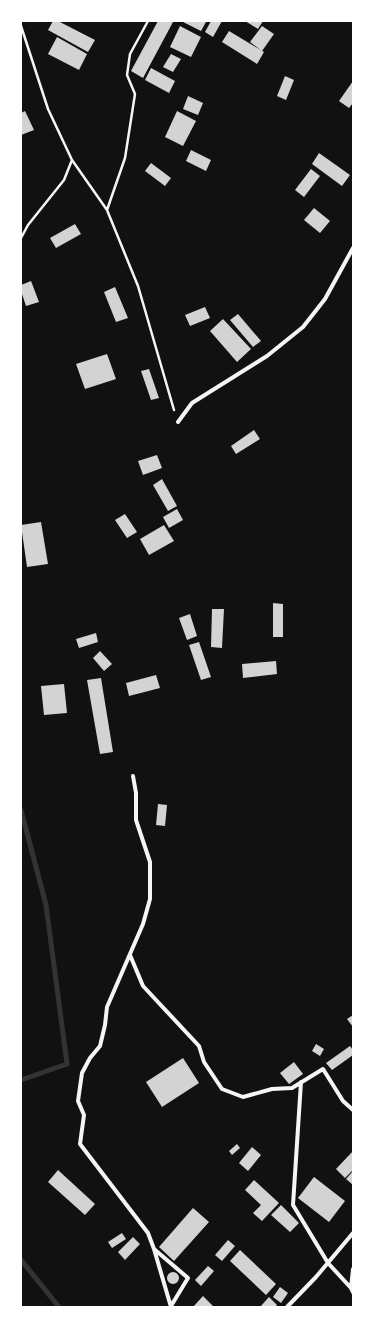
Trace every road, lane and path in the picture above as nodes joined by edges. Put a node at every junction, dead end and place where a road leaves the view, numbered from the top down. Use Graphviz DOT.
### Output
graph roads {
  1 [pos="148,21"];
  2 [pos="21,26"];
  3 [pos="72,160"];
  4 [pos="107,210"];
  5 [pos="21,238"];
  6 [pos="353,248"];
  7 [pos="178,422"];
  8 [pos="133,776"];
  9 [pos="130,955"];
  10 [pos="301,1082"];
  11 [pos="353,1110"];
  12 [pos="353,1233"];
  13 [pos="154,1249"];
  14 [pos="328,1263"];
  15 [pos="353,1269"];
  16 [pos="352,1290"];
  17 [pos="171,1307"];
  18 [pos="287,1307"];
  1 -- 4 [label="path"];
  2 -- 3 [label="path"];
  3 -- 4 [label="path"];
  3 -- 5 [label="path"];
  4 -- 7 [label="path"];
  6 -- 7 [label="street"];
  8 -- 9 [label="street"];
  9 -- 10 [label="street"];
  9 -- 13 [label="street"];
  10 -- 11 [label="street"];
  10 -- 14 [label="street"];
  12 -- 14 [label="street"];
  13 -- 17 [label="street"];
  13 -- 17 [label="street"];
  14 -- 16 [label="street"];
  14 -- 18 [label="street"];
  15 -- 16 [label="street"];
}
